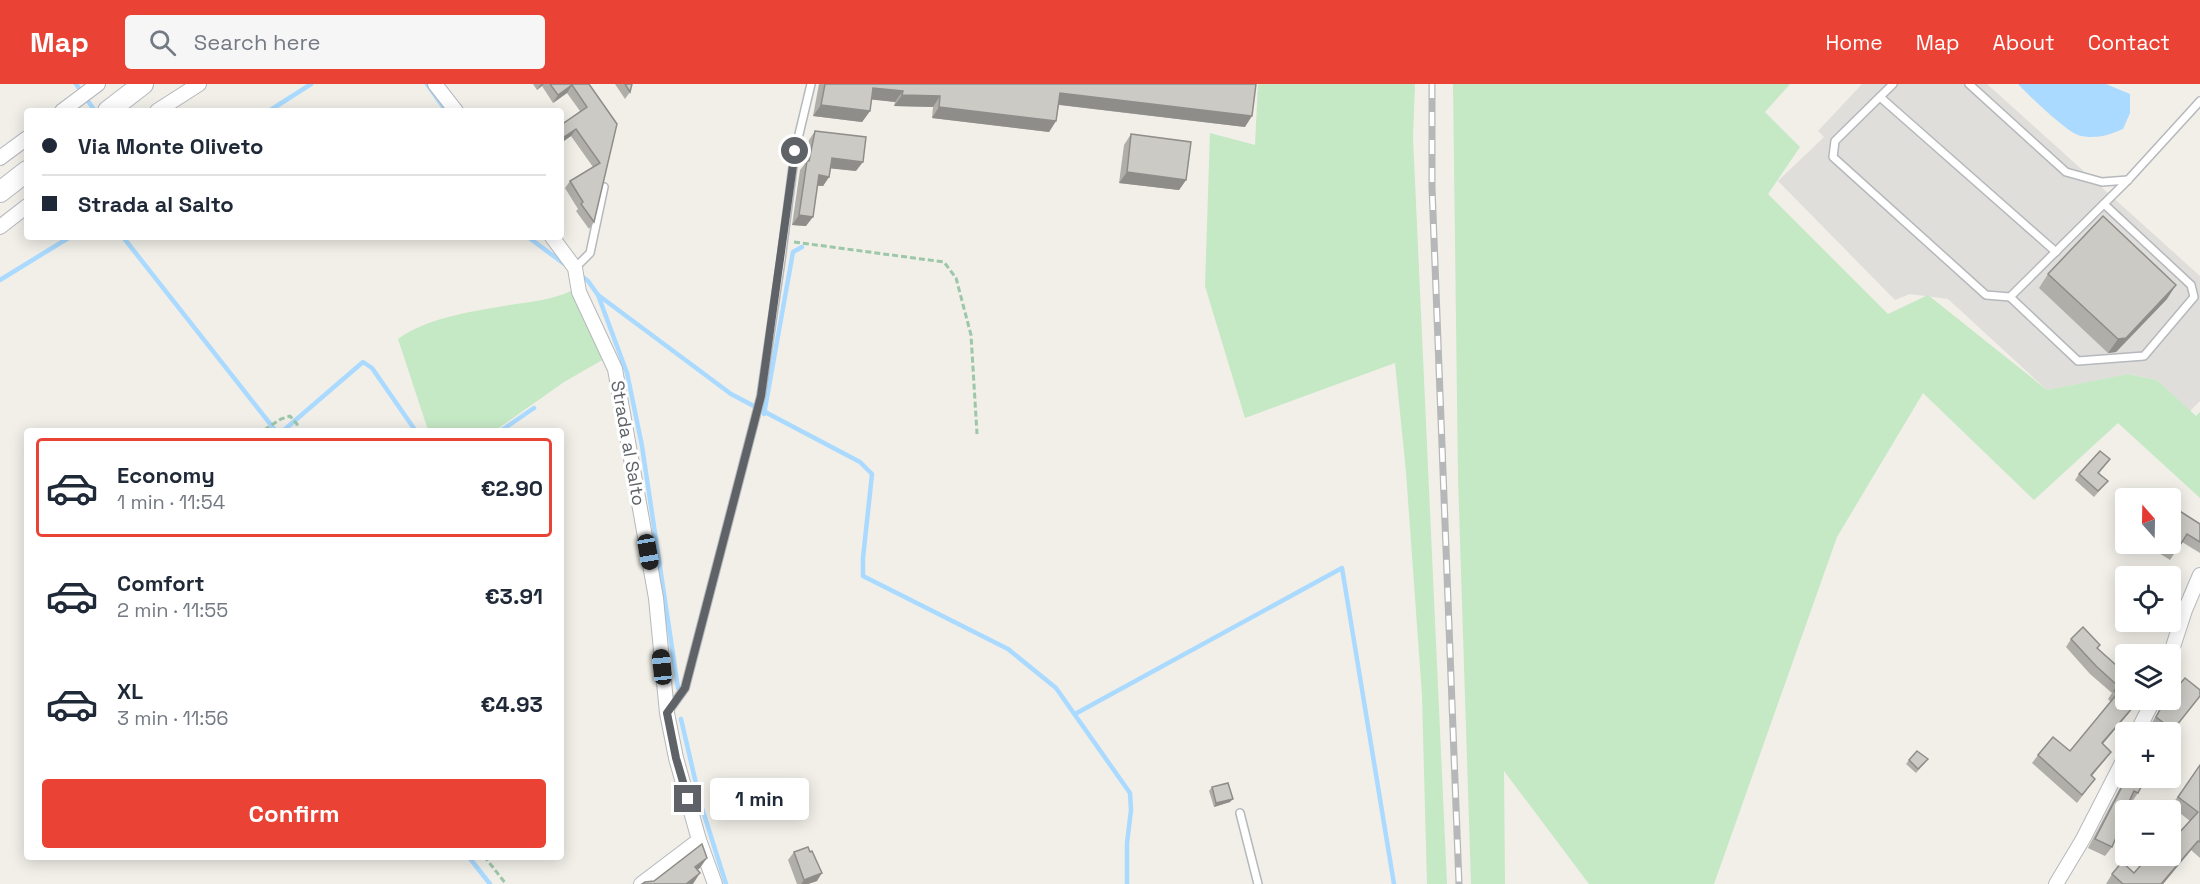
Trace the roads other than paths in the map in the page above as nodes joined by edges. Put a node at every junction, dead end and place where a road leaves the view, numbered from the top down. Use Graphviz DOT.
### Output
graph roads {
  1 [pos="98,84"];
  2 [pos="143,84"];
  3 [pos="199,84"];
  4 [pos="435,84"];
  5 [pos="811,84"];
  6 [pos="1893,84"];
  7 [pos="1969,84"];
  8 [pos="1880,97"];
  9 [pos="2200,101"];
  10 [pos="66,108"];
  11 [pos="112,108"];
  12 [pos="161,108"];
  13 [pos="454,108"];
  14 [pos="24,140"];
  15 [pos="0,158"];
  16 [pos="24,173"];
  17 [pos="2128,180"];
  18 [pos="604,187"];
  19 [pos="0,192"];
  20 [pos="2104,204"];
  21 [pos="24,208"];
  22 [pos="0,226"];
  23 [pos="554,240"];
  24 [pos="2056,252"];
  25 [pos="576,273"];
  26 [pos="2010,297"];
  27 [pos="2200,575"];
  28 [pos="2174,644"];
  29 [pos="667,713"];
  30 [pos="2115,776"];
  31 [pos="1240,813"];
  32 [pos="699,840"];
  33 [pos="641,884"];
  34 [pos="715,884"];
  35 [pos="1258,884"];
  36 [pos="2056,884"];
  1 -- 10 [label="street"];
  2 -- 11 [label="main road"];
  3 -- 12 [label="street"];
  4 -- 13 [label="street"];
  5 -- 29 [label="lane"];
  6 -- 8 [label="lane"];
  7 -- 17 [label="lane"];
  8 -- 24 [label="lane"];
  8 -- 26 [label="lane"];
  9 -- 17 [label="lane"];
  14 -- 15 [label="street"];
  16 -- 19 [label="main road"];
  17 -- 20 [label="lane"];
  18 -- 25 [label="lane"];
  20 -- 24 [label="lane"];
  20 -- 26 [label="lane"];
  21 -- 22 [label="street"];
  23 -- 25 [label="street, Strada al Salto"];
  24 -- 26 [label="lane"];
  25 -- 29 [label="street, Strada al Salto"];
  27 -- 28 [label="street"];
  29 -- 32 [label="street, Strada al Salto"];
  30 -- 36 [label="street"];
  31 -- 35 [label="lane"];
  32 -- 33 [label="street"];
  32 -- 34 [label="street, Strada al Salto"];
}
